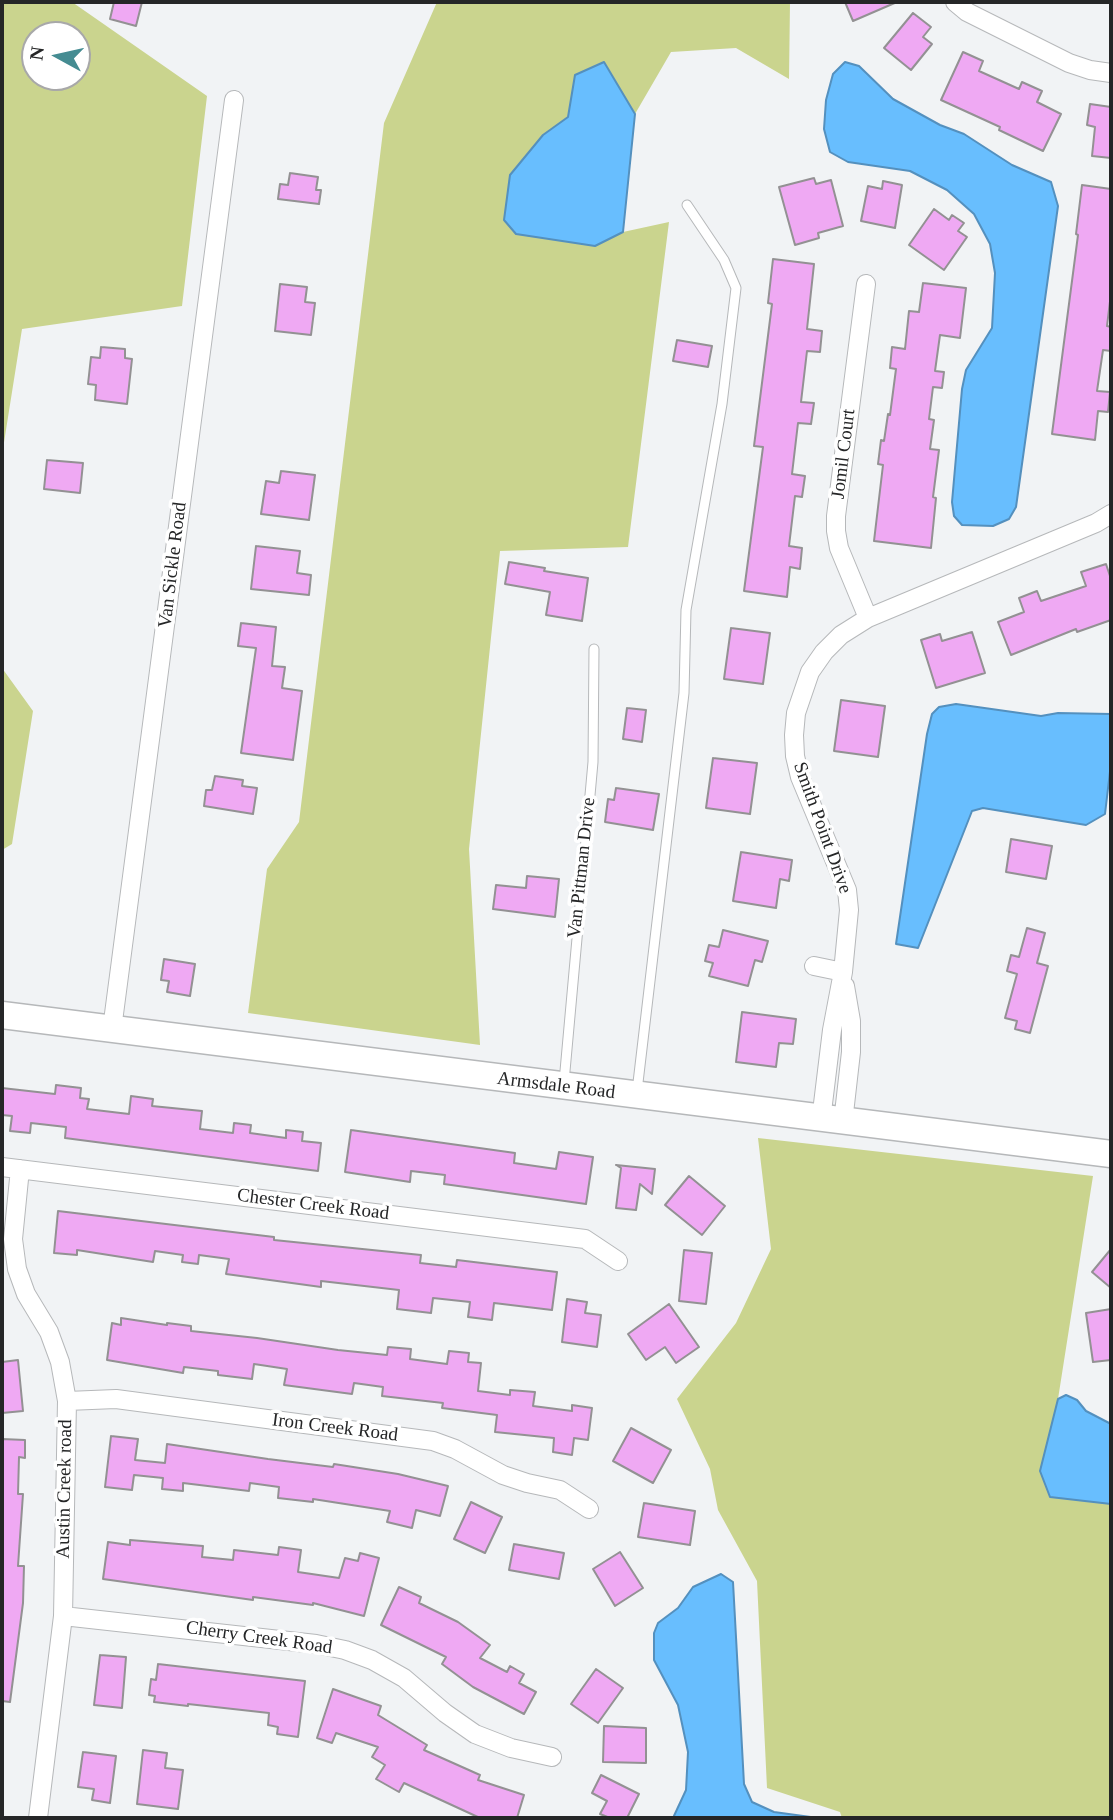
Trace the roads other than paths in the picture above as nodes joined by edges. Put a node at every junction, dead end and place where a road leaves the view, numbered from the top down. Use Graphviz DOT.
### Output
graph roads {
  1 [pos="955,2"];
  2 [pos="1111,73"];
  3 [pos="234,100"];
  4 [pos="687,205"];
  5 [pos="866,284"];
  6 [pos="1111,514"];
  7 [pos="868,618"];
  8 [pos="594,649"];
  9 [pos="814,967"];
  10 [pos="843,972"];
  11 [pos="2,1015"];
  12 [pos="112,1030"];
  13 [pos="564,1087"];
  14 [pos="636,1096"];
  15 [pos="832,1121"];
  16 [pos="1111,1154"];
  17 [pos="11,1168"];
  18 [pos="618,1261"];
  19 [pos="66,1401"];
  20 [pos="589,1509"];
  21 [pos="63,1616"];
  22 [pos="552,1757"];
  23 [pos="38,1818"];
  1 -- 2 [label="street"];
  3 -- 12 [label="street, Van Sickle Road"];
  4 -- 14 [label="lane"];
  5 -- 7 [label="street, Jomil Court"];
  6 -- 7 [label="street, Smith Point Drive"];
  7 -- 10 [label="street, Smith Point Drive"];
  8 -- 13 [label="lane, Van Pittman Drive"];
  9 -- 10 [label="street"];
  10 -- 15 [label="street, Smith Point Drive"];
  11 -- 12 [label="street, Armsdale Road"];
  12 -- 13 [label="street, Armsdale Road"];
  13 -- 14 [label="street, Armsdale Road"];
  14 -- 15 [label="street, Armsdale Road"];
  15 -- 16 [label="street, Armsdale Road"];
  17 -- 18 [label="street, Chester Creek Road"];
  17 -- 19 [label="street, Austin Creek road"];
  19 -- 20 [label="street, Iron Creek Road"];
  19 -- 21 [label="street, Austin Creek road"];
  21 -- 22 [label="street, Cherry Creek Road"];
  21 -- 23 [label="street, Austin Creek road"];
}
